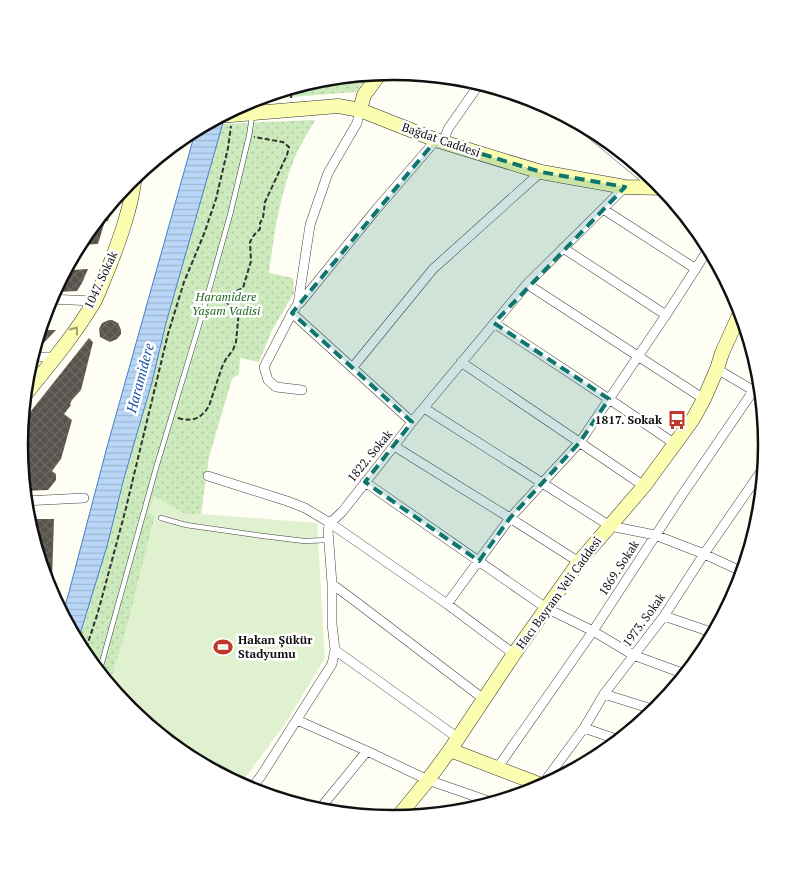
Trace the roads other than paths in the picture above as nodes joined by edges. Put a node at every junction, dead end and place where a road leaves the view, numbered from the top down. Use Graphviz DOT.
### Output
graph roads {
  1 [pos="375,81"];
  2 [pos="475,89"];
  3 [pos="360,110"];
  4 [pos="252,113"];
  5 [pos="240,114"];
  6 [pos="439,141"];
  7 [pos="541,172"];
  8 [pos="645,182"];
  9 [pos="625,187"];
  10 [pos="133,188"];
  11 [pos="646,188"];
  12 [pos="652,188"];
  13 [pos="604,209"];
  14 [pos="563,248"];
  15 [pos="704,256"];
  16 [pos="696,269"];
  17 [pos="527,284"];
  18 [pos="58,299"];
  19 [pos="94,301"];
  20 [pos="298,304"];
  21 [pos="292,312"];
  22 [pos="666,315"];
  23 [pos="736,321"];
  24 [pos="494,323"];
  25 [pos="638,356"];
  26 [pos="39,357"];
  27 [pos="54,357"];
  28 [pos="461,362"];
  29 [pos="353,367"];
  30 [pos="717,369"];
  31 [pos="33,384"];
  32 [pos="302,390"];
  33 [pos="753,390"];
  34 [pos="754,398"];
  35 [pos="608,399"];
  36 [pos="704,399"];
  37 [pos="424,408"];
  38 [pos="412,422"];
  39 [pos="580,442"];
  40 [pos="675,444"];
  41 [pos="394,446"];
  42 [pos="208,476"];
  43 [pos="756,479"];
  44 [pos="364,482"];
  45 [pos="541,483"];
  46 [pos="644,486"];
  47 [pos="84,498"];
  48 [pos="32,501"];
  49 [pos="161,518"];
  50 [pos="510,518"];
  51 [pos="330,523"];
  52 [pos="610,526"];
  53 [pos="655,535"];
  54 [pos="329,540"];
  55 [pos="704,554"];
  56 [pos="479,561"];
  57 [pos="579,562"];
  58 [pos="736,569"];
  59 [pos="332,584"];
  60 [pos="447,604"];
  61 [pos="546,608"];
  62 [pos="664,616"];
  63 [pos="593,631"];
  64 [pos="707,631"];
  65 [pos="335,650"];
  66 [pos="514,654"];
  67 [pos="633,655"];
  68 [pos="101,664"];
  69 [pos="678,672"];
  70 [pos="604,694"];
  71 [pos="484,700"];
  72 [pos="646,707"];
  73 [pos="297,720"];
  74 [pos="584,728"];
  75 [pos="611,737"];
  76 [pos="454,744"];
  77 [pos="367,751"];
  78 [pos="498,767"];
  79 [pos="552,773"];
  80 [pos="428,780"];
  81 [pos="533,782"];
  82 [pos="255,783"];
  83 [pos="477,800"];
  84 [pos="324,804"];
  85 [pos="404,810"];
  1 -- 3 [label="main road"];
  2 -- 6 [label="street"];
  3 -- 4 [label="main road, Bağdat Caddesi"];
  3 -- 6 [label="main road, Bağdat Caddesi"];
  3 -- 20 [label="street"];
  4 -- 5 [label="main road, Bağdat Caddesi"];
  4 -- 68 [label="lane"];
  6 -- 7 [label="main road, Bağdat Caddesi"];
  6 -- 20 [label="street"];
  7 -- 9 [label="main road, Bağdat Caddesi"];
  7 -- 29 [label="street"];
  8 -- 11 [label="street"];
  9 -- 11 [label="main road, Bağdat Caddesi"];
  9 -- 13 [label="street, 1822. Sokak"];
  10 -- 19 [label="main road, 1047. Sokak"];
  11 -- 12 [label="main road, Bağdat Caddesi"];
  13 -- 14 [label="street, 1822. Sokak"];
  13 -- 16 [label="street"];
  14 -- 17 [label="street, 1822. Sokak"];
  14 -- 22 [label="street"];
  15 -- 16 [label="street"];
  16 -- 22 [label="street"];
  17 -- 24 [label="street, 1822. Sokak"];
  17 -- 25 [label="street"];
  18 -- 19 [label="street"];
  27 -- 19 [label="main road, 1047. Sokak, one-way"];
  20 -- 21 [label="street"];
  21 -- 29 [label="street"];
  21 -- 32 [label="street"];
  22 -- 25 [label="street"];
  23 -- 30 [label="main road, Hacı Bayram Veli Caddesi"];
  24 -- 28 [label="street, 1822. Sokak"];
  24 -- 35 [label="street"];
  25 -- 35 [label="street"];
  25 -- 36 [label="street"];
  26 -- 27 [label="street"];
  27 -- 31 [label="main road, 1047. Sokak"];
  28 -- 37 [label="street, 1822. Sokak"];
  28 -- 39 [label="street"];
  29 -- 38 [label="street"];
  30 -- 33 [label="street"];
  30 -- 36 [label="main road, Hacı Bayram Veli Caddesi"];
  34 -- 53 [label="street, 1869. Sokak"];
  35 -- 39 [label="street"];
  35 -- 40 [label="street"];
  36 -- 40 [label="main road, Hacı Bayram Veli Caddesi"];
  37 -- 38 [label="street, 1822. Sokak"];
  37 -- 45 [label="street"];
  38 -- 41 [label="street, 1822. Sokak"];
  39 -- 45 [label="street"];
  39 -- 46 [label="street"];
  40 -- 46 [label="main road, Hacı Bayram Veli Caddesi"];
  41 -- 44 [label="street, 1822. Sokak"];
  41 -- 50 [label="street"];
  42 -- 51 [label="street"];
  43 -- 55 [label="street, 1973. Sokak"];
  44 -- 51 [label="street, 1822. Sokak"];
  44 -- 56 [label="street"];
  45 -- 50 [label="street"];
  45 -- 52 [label="street"];
  46 -- 52 [label="main road, Hacı Bayram Veli Caddesi"];
  47 -- 48 [label="street"];
  49 -- 54 [label="lane"];
  50 -- 56 [label="street"];
  50 -- 57 [label="street"];
  51 -- 54 [label="street"];
  51 -- 60 [label="street"];
  52 -- 53 [label="street"];
  52 -- 57 [label="main road, Hacı Bayram Veli Caddesi"];
  53 -- 55 [label="street"];
  53 -- 63 [label="street, 1869. Sokak"];
  54 -- 59 [label="street"];
  55 -- 58 [label="street"];
  55 -- 62 [label="street, 1973. Sokak"];
  56 -- 60 [label="street"];
  56 -- 61 [label="street"];
  57 -- 61 [label="main road, Hacı Bayram Veli Caddesi"];
  59 -- 65 [label="street"];
  59 -- 71 [label="street"];
  60 -- 66 [label="street"];
  61 -- 63 [label="street"];
  61 -- 66 [label="main road, Hacı Bayram Veli Caddesi"];
  62 -- 64 [label="street"];
  62 -- 67 [label="street, 1973. Sokak"];
  63 -- 67 [label="street"];
  63 -- 78 [label="street, 1869. Sokak"];
  65 -- 73 [label="street"];
  65 -- 76 [label="street"];
  66 -- 71 [label="main road, Hacı Bayram Veli Caddesi"];
  67 -- 69 [label="street"];
  67 -- 70 [label="street, 1973. Sokak"];
  70 -- 72 [label="street"];
  70 -- 74 [label="street, 1973. Sokak"];
  71 -- 76 [label="main road, Hacı Bayram Veli Caddesi"];
  73 -- 77 [label="street"];
  73 -- 82 [label="street"];
  74 -- 75 [label="street"];
  74 -- 79 [label="street, 1973. Sokak"];
  76 -- 78 [label="main road"];
  76 -- 80 [label="main road, Hacı Bayram Veli Caddesi"];
  77 -- 80 [label="street"];
  77 -- 84 [label="street"];
  78 -- 81 [label="main road"];
  80 -- 83 [label="street"];
  80 -- 85 [label="main road, Hacı Bayram Veli Caddesi"];
}
